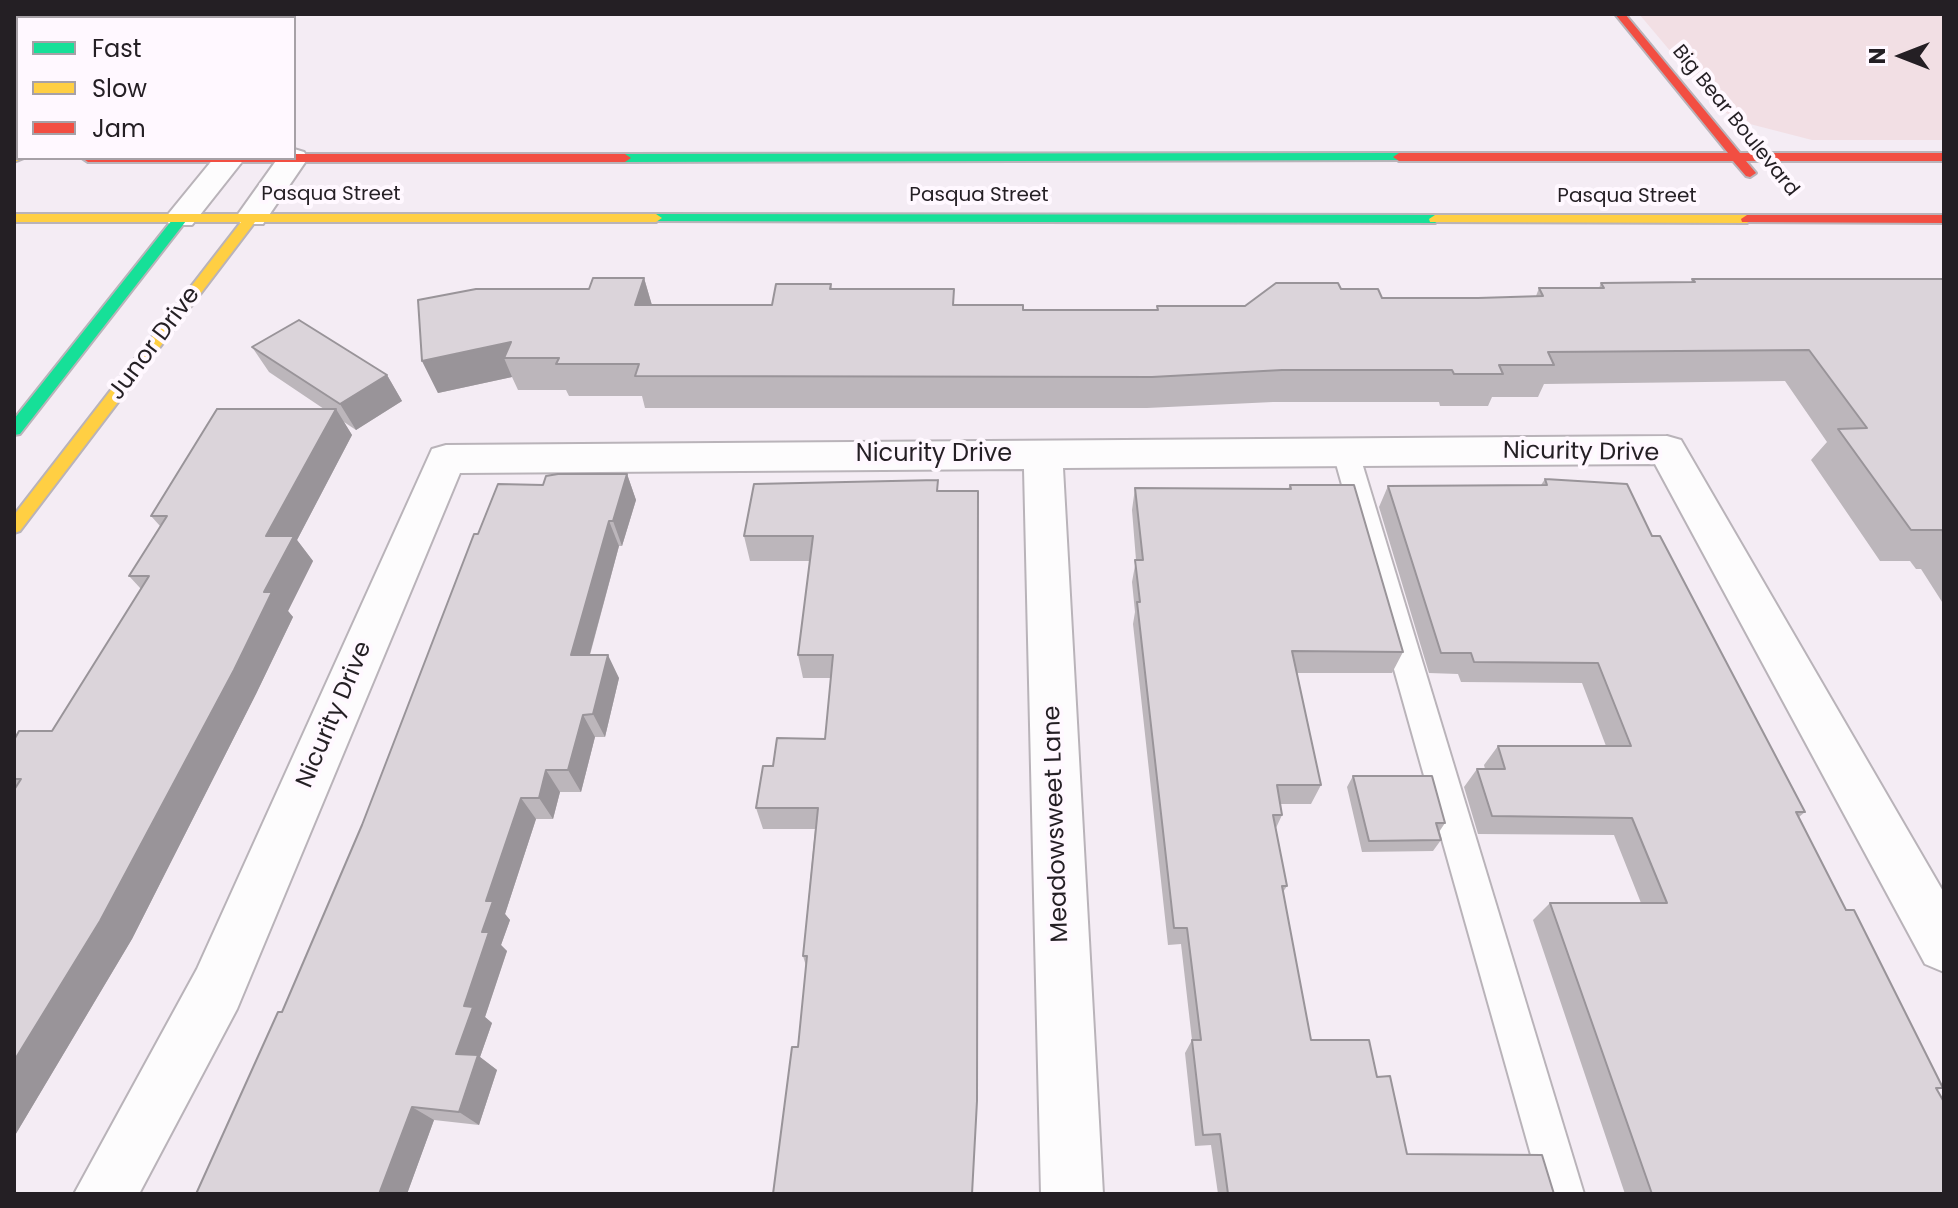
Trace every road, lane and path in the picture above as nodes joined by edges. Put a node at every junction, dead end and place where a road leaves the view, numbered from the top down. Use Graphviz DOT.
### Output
graph roads {
  1 [pos="1620,14"];
  2 [pos="1736,157"];
  3 [pos="1944,157"];
  4 [pos="296,158"];
  5 [pos="228,160"];
  6 [pos="292,160"];
  7 [pos="252,217"];
  8 [pos="14,218"];
  9 [pos="181,218"];
  10 [pos="1786,219"];
  11 [pos="1944,219"];
  12 [pos="14,430"];
  13 [pos="1043,453"];
  14 [pos="1346,453"];
  15 [pos="14,527"];
  16 [pos="1944,945"];
  17 [pos="105,1194"];
  18 [pos="1072,1194"];
  19 [pos="1563,1194"];
  1 -- 2 [label="main road, Big Bear Boulevard"];
  2 -- 3 [label="main road, Pasqua Street"];
  2 -- 4 [label="main road, Pasqua Street"];
  2 -- 10 [label="main road, Big Bear Boulevard"];
  5 -- 9 [label="street"];
  6 -- 7 [label="street, Junor Drive"];
  7 -- 9 [label="main road, Pasqua Street"];
  7 -- 10 [label="main road, Pasqua Street"];
  7 -- 15 [label="main road, Junor Drive"];
  8 -- 9 [label="main road, Pasqua Street"];
  9 -- 12 [label="main road"];
  10 -- 11 [label="main road, Pasqua Street"];
  13 -- 14 [label="street, Nicurity Drive"];
  13 -- 17 [label="street, Nicurity Drive"];
  13 -- 18 [label="street, Meadowsweet Lane"];
  14 -- 16 [label="street, Nicurity Drive"];
  14 -- 19 [label="lane"];
}
